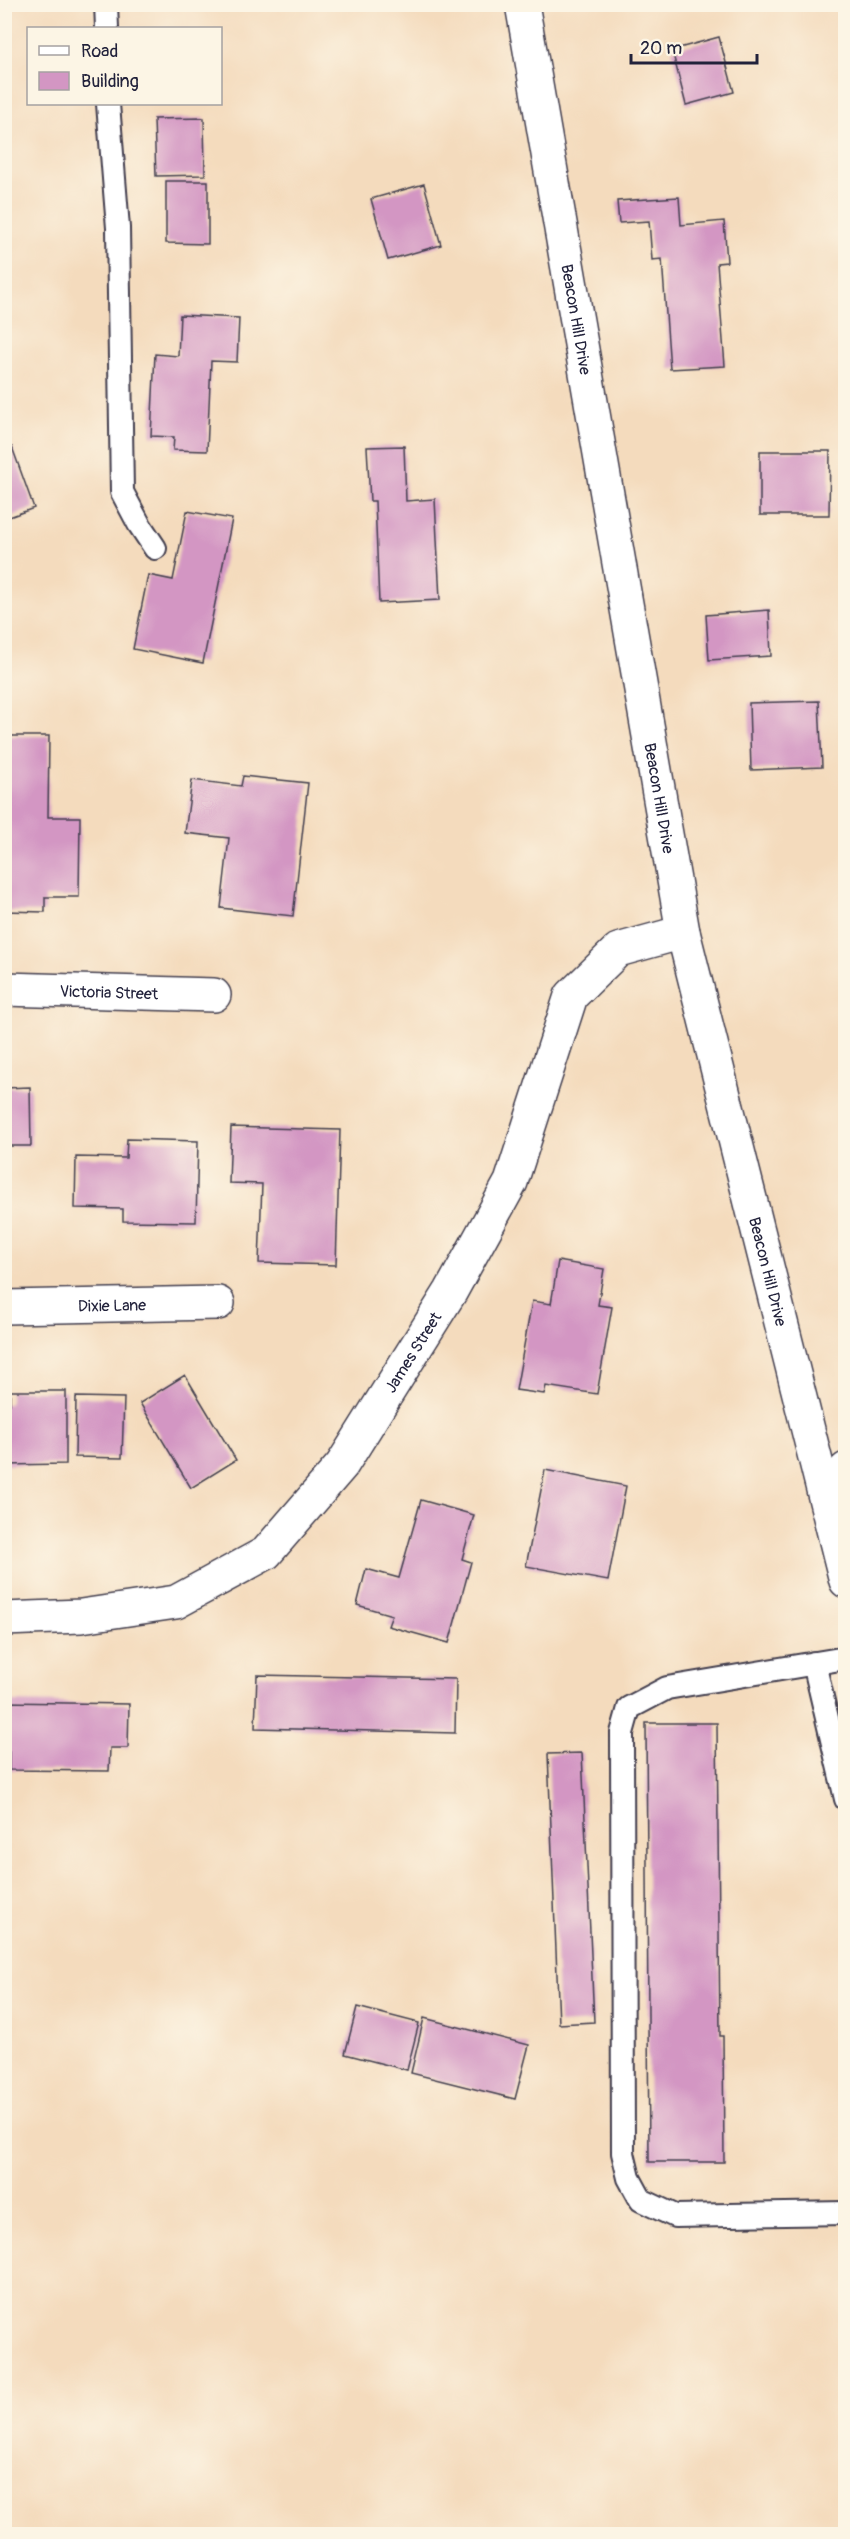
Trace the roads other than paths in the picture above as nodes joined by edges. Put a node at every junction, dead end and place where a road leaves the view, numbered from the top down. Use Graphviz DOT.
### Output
graph roads {
  1 [pos="106,4"];
  2 [pos="522,4"];
  3 [pos="107,27"];
  4 [pos="108,105"];
  5 [pos="155,548"];
  6 [pos="682,932"];
  7 [pos="4,989"];
  8 [pos="214,994"];
  9 [pos="218,1303"];
  10 [pos="4,1306"];
  11 [pos="846,1469"];
  12 [pos="835,1539"];
  13 [pos="846,1581"];
  14 [pos="4,1619"];
  15 [pos="846,1658"];
  16 [pos="814,1663"];
  17 [pos="846,1798"];
  18 [pos="846,2213"];
  1 -- 3 [label="lane"];
  2 -- 6 [label="street, Beacon Hill Drive"];
  4 -- 5 [label="lane"];
  6 -- 12 [label="street, Beacon Hill Drive"];
  6 -- 14 [label="street, James Street"];
  7 -- 8 [label="street, Victoria Street"];
  9 -- 10 [label="street, Dixie Lane"];
  11 -- 12 [label="street"];
  12 -- 13 [label="street, Beacon Hill Drive"];
  15 -- 16 [label="lane"];
  16 -- 17 [label="lane"];
  16 -- 18 [label="lane"];
}
